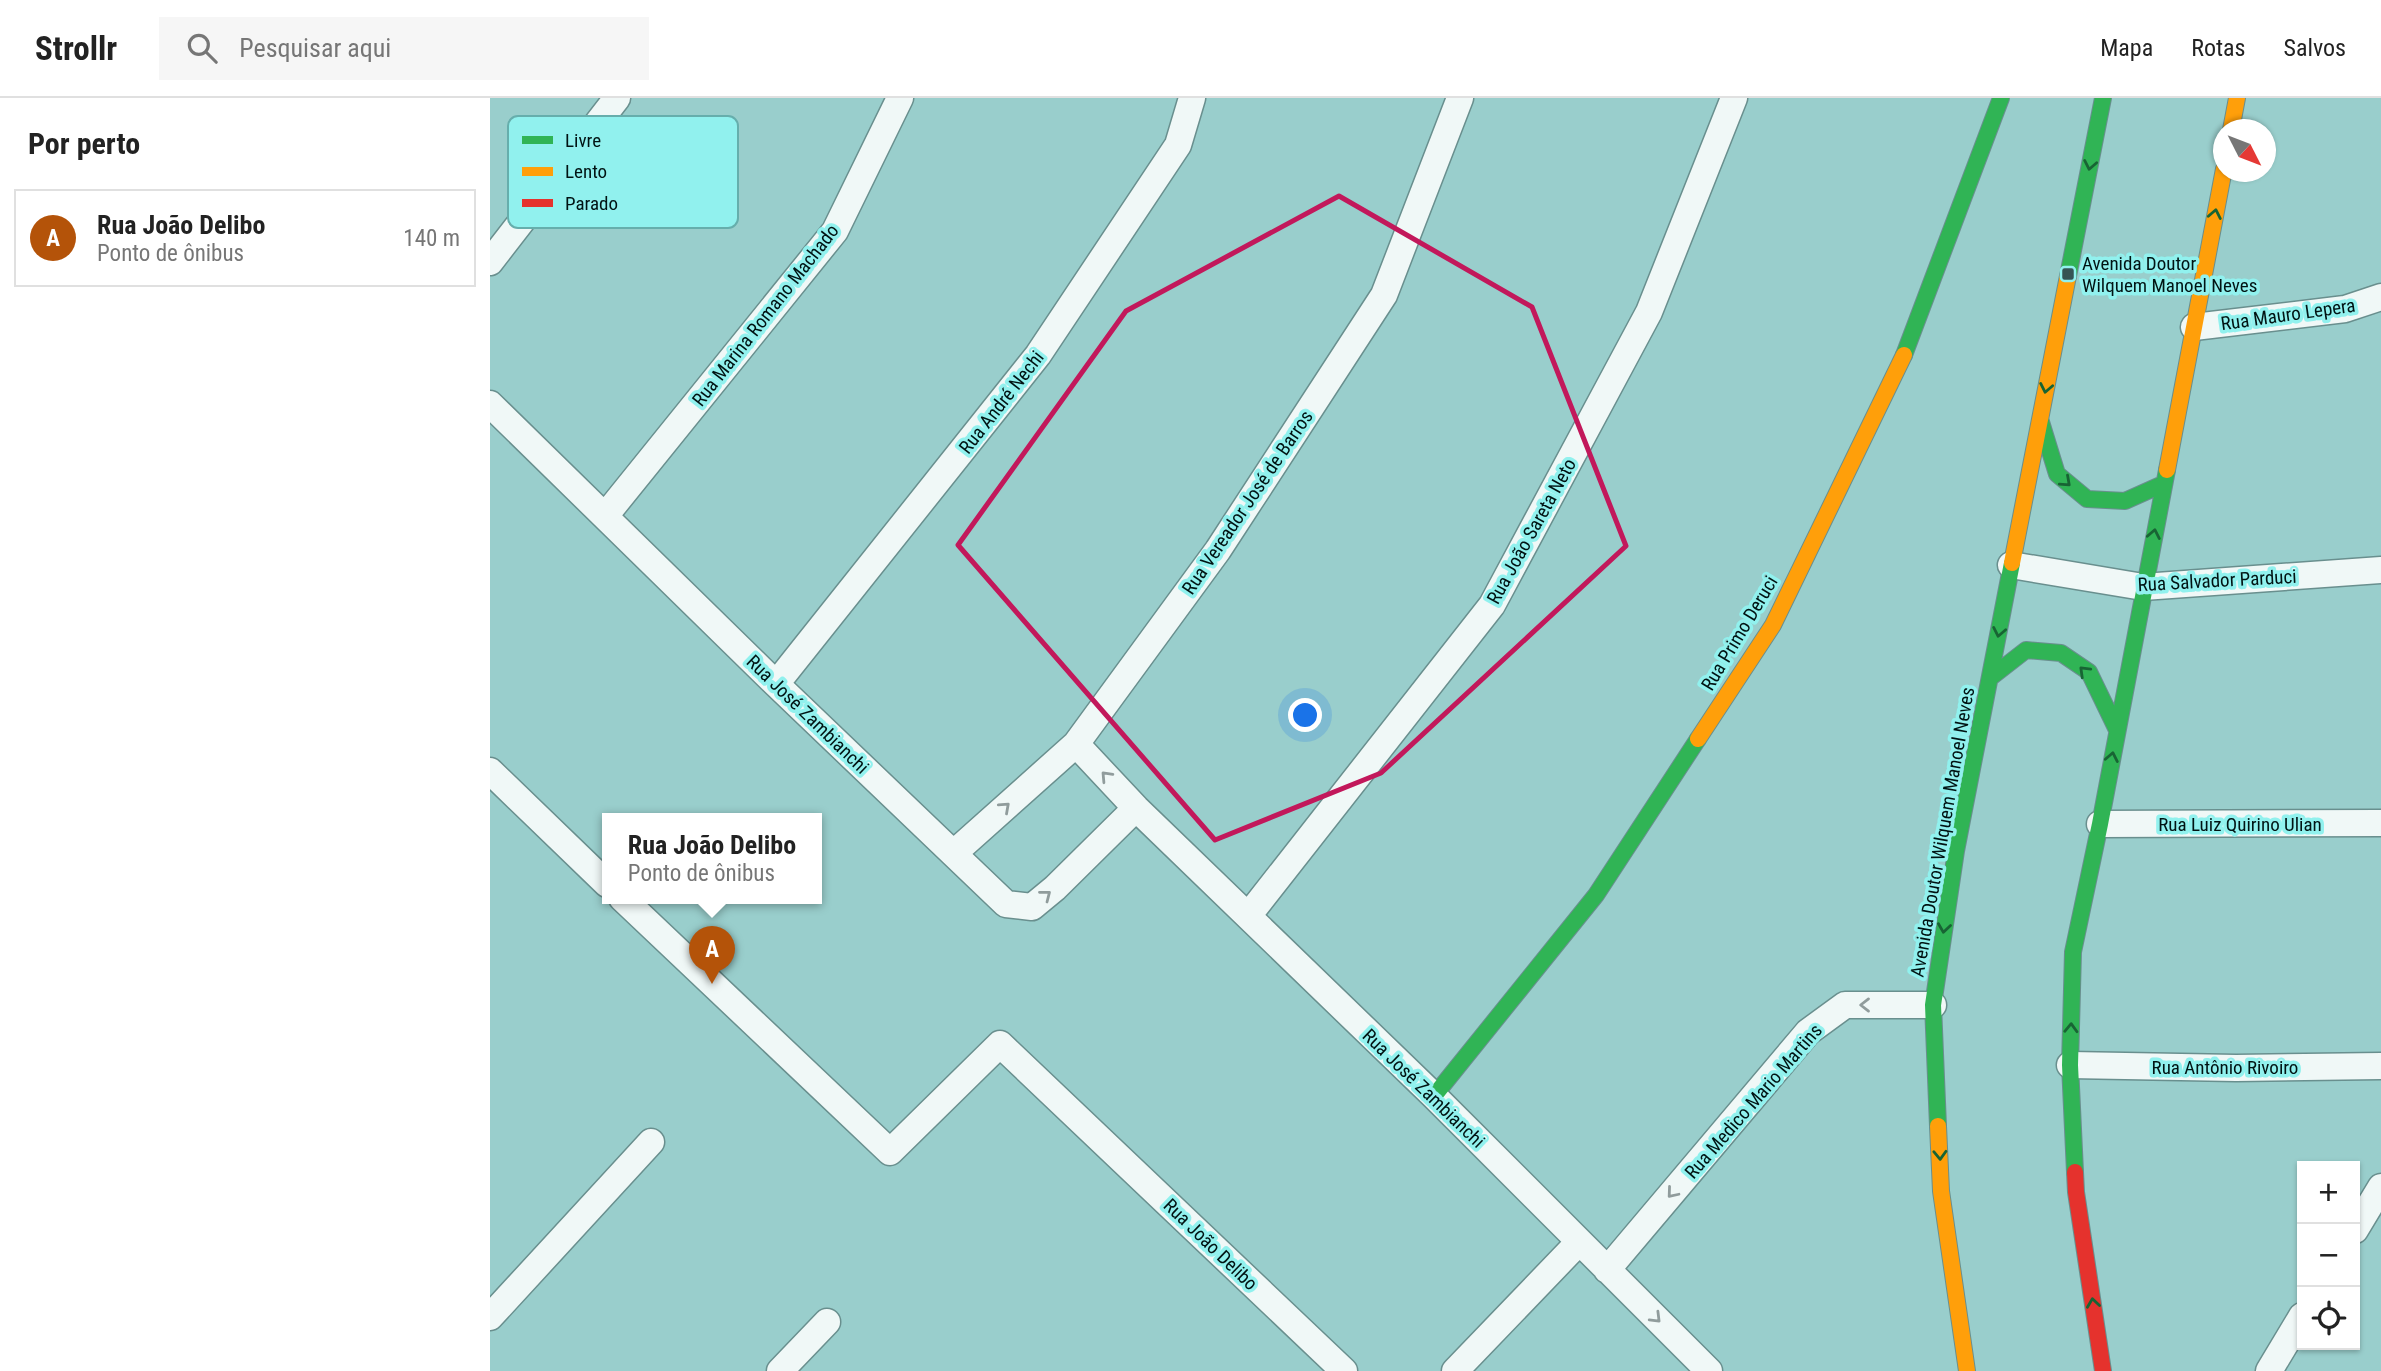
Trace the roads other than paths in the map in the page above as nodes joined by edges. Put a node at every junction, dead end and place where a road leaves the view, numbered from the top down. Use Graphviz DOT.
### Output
graph roads {
  1 [pos="617,98"];
  2 [pos="900,98"];
  3 [pos="1192,98"];
  4 [pos="1460,98"];
  5 [pos="1734,98"];
  6 [pos="2001,98"];
  7 [pos="2103,98"];
  8 [pos="2237,98"];
  9 [pos="603,116"];
  10 [pos="2233,119"];
  11 [pos="2222,182"];
  12 [pos="516,228"];
  13 [pos="490,262"];
  14 [pos="2381,298"];
  15 [pos="2194,327"];
  16 [pos="490,404"];
  17 [pos="2040,420"];
  18 [pos="2163,484"];
  19 [pos="605,516"];
  20 [pos="2011,565"];
  21 [pos="2381,570"];
  22 [pos="2143,587"];
  23 [pos="1990,678"];
  24 [pos="776,684"];
  25 [pos="2117,730"];
  26 [pos="1076,744"];
  27 [pos="490,771"];
  28 [pos="1136,808"];
  29 [pos="2381,823"];
  30 [pos="2099,824"];
  31 [pos="954,853"];
  32 [pos="602,879"];
  33 [pos="628,904"];
  34 [pos="1248,916"];
  35 [pos="1933,1004"];
  36 [pos="2070,1065"];
  37 [pos="2381,1066"];
  38 [pos="1434,1096"];
  39 [pos="651,1142"];
  40 [pos="2381,1187"];
  41 [pos="2359,1224"];
  42 [pos="1579,1242"];
  43 [pos="1607,1270"];
  44 [pos="490,1317"];
  45 [pos="827,1322"];
  46 [pos="2297,1324"];
  47 [pos="780,1371"];
  48 [pos="1344,1371"];
  49 [pos="1455,1371"];
  50 [pos="1709,1371"];
  51 [pos="1967,1371"];
  52 [pos="2103,1371"];
  53 [pos="2269,1371"];
  1 -- 9 [label="street"];
  2 -- 19 [label="street, Rua Marina Romano Machado"];
  3 -- 24 [label="street, Rua André Nechi"];
  4 -- 26 [label="street, Rua Vereador José de Barros"];
  5 -- 34 [label="street, Rua João Sareta Neto"];
  6 -- 38 [label="street, Rua Primo Deruci"];
  7 -- 17 [label="street, Avenida Doutor Wilquem Manoel Neves, one-way"];
  8 -- 10 [label="street"];
  15 -- 11 [label="street, one-way"];
  12 -- 13 [label="street"];
  14 -- 15 [label="street, Rua Mauro Lepera"];
  15 -- 18 [label="street"];
  16 -- 19 [label="street, Rua José Zambianchi"];
  17 -- 18 [label="street, one-way"];
  17 -- 20 [label="street, Avenida Doutor Wilquem Manoel Neves"];
  22 -- 18 [label="street, one-way"];
  19 -- 24 [label="street, Rua José Zambianchi"];
  20 -- 22 [label="street, Rua Salvador Parduci"];
  20 -- 23 [label="street, Avenida Doutor Wilquem Manoel Neves, one-way"];
  21 -- 22 [label="street, Rua Salvador Parduci"];
  22 -- 25 [label="street"];
  25 -- 23 [label="street, one-way"];
  23 -- 35 [label="street, Avenida Doutor Wilquem Manoel Neves, one-way"];
  24 -- 31 [label="street, Rua José Zambianchi"];
  30 -- 25 [label="street, one-way"];
  28 -- 26 [label="street, Rua José Zambianchi, one-way"];
  31 -- 26 [label="street, Rua Vereador José de Barros, one-way"];
  27 -- 32 [label="street"];
  31 -- 28 [label="street, Rua José Zambianchi, one-way"];
  28 -- 34 [label="street, Rua José Zambianchi"];
  29 -- 30 [label="street, Rua Luiz Quirino Ulian"];
  36 -- 30 [label="street, one-way"];
  33 -- 48 [label="street, Rua João Delibo"];
  34 -- 38 [label="street, Rua José Zambianchi"];
  35 -- 43 [label="street, Rua Medico Mario Martins, one-way"];
  35 -- 51 [label="street, Avenida Doutor Wilquem Manoel Neves, one-way"];
  36 -- 37 [label="street, Rua Antônio Rivoiro"];
  52 -- 36 [label="street, one-way"];
  38 -- 42 [label="street, Rua José Zambianchi"];
  39 -- 44 [label="street"];
  40 -- 41 [label="street"];
  42 -- 43 [label="street, Rua José Zambianchi"];
  42 -- 49 [label="street"];
  43 -- 50 [label="street, Rua José Zambianchi, one-way"];
  45 -- 47 [label="street"];
  46 -- 53 [label="street"];
}
